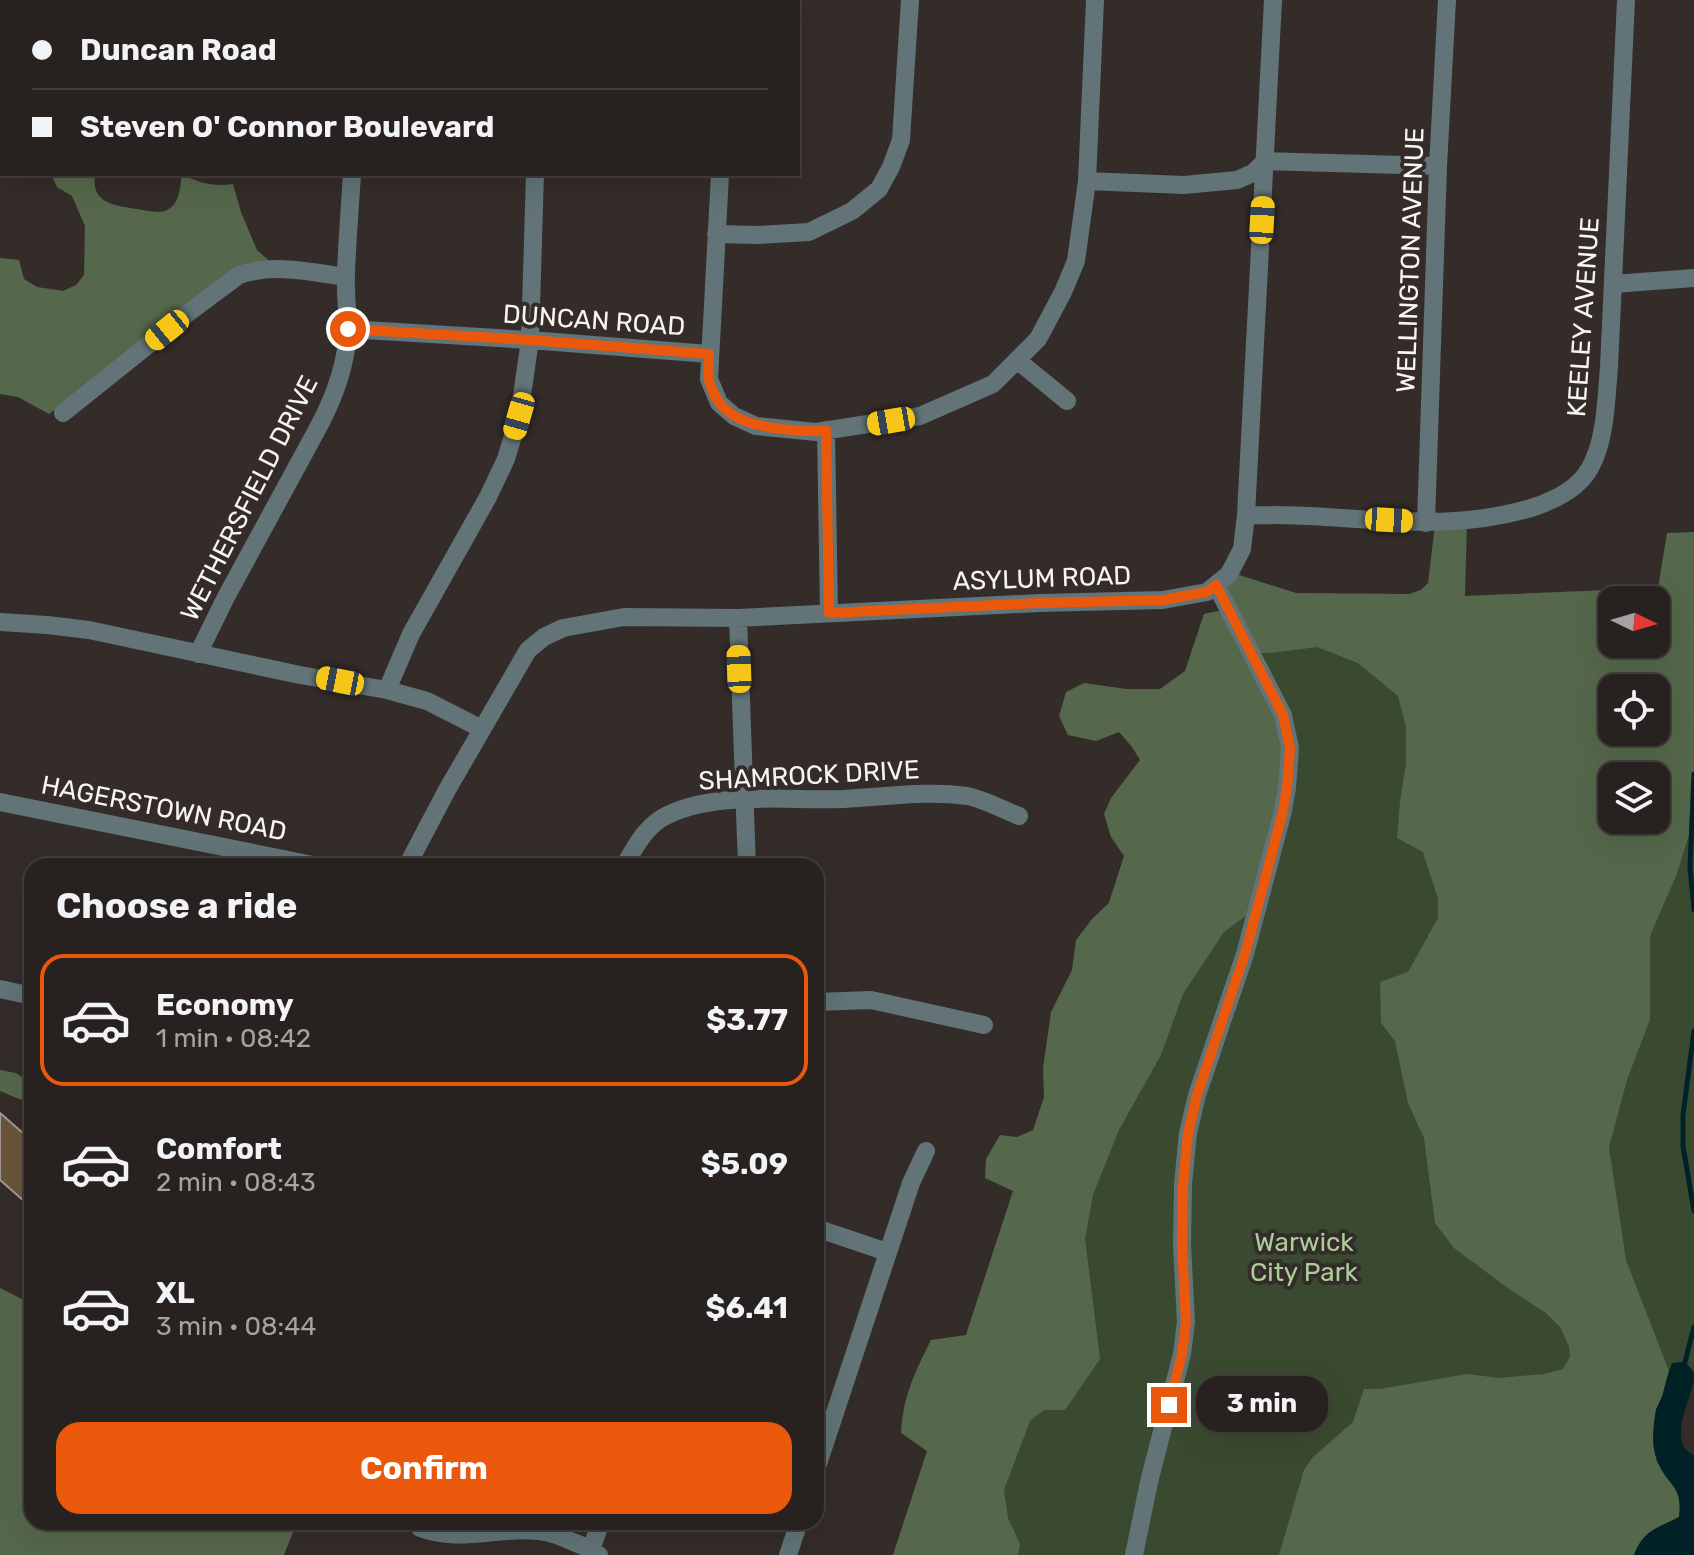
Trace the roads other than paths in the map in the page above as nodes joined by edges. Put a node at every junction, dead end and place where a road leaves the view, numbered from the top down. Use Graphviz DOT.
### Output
graph roads {
  1 [pos="910,0"];
  2 [pos="1095,0"];
  3 [pos="1273,0"];
  4 [pos="1447,0"];
  5 [pos="1626,0"];
  6 [pos="1265,161"];
  7 [pos="1438,166"];
  8 [pos="352,176"];
  9 [pos="535,176"];
  10 [pos="720,176"];
  11 [pos="1087,181"];
  12 [pos="716,234"];
  13 [pos="346,277"];
  14 [pos="1694,278"];
  15 [pos="1613,284"];
  16 [pos="348,329"];
  17 [pos="530,340"];
  18 [pos="709,354"];
  19 [pos="1017,360"];
  20 [pos="1067,401"];
  21 [pos="63,413"];
  22 [pos="826,430"];
  23 [pos="1246,515"];
  24 [pos="1426,523"];
  25 [pos="1216,585"];
  26 [pos="829,613"];
  27 [pos="738,618"];
  28 [pos="0,622"];
  29 [pos="198,654"];
  30 [pos="387,690"];
  31 [pos="482,729"];
  32 [pos="744,799"];
  33 [pos="0,802"];
  34 [pos="1019,816"];
  35 [pos="278,858"];
  36 [pos="411,858"];
  37 [pos="629,858"];
  38 [pos="747,858"];
  39 [pos="0,989"];
  40 [pos="24,994"];
  41 [pos="824,1002"];
  42 [pos="984,1025"];
  43 [pos="926,1151"];
  44 [pos="824,1231"];
  45 [pos="887,1252"];
  46 [pos="824,1445"];
  47 [pos="425,1530"];
  48 [pos="599,1530"];
  49 [pos="796,1530"];
  50 [pos="595,1552"];
  51 [pos="788,1555"];
  52 [pos="1134,1555"];
  1 -- 12 [label="street"];
  2 -- 11 [label="street, DUNCAN ROAD"];
  3 -- 6 [label="street"];
  4 -- 7 [label="street, WELLINGTON AVENUE"];
  5 -- 15 [label="street, KEELEY AVENUE"];
  6 -- 7 [label="street"];
  6 -- 11 [label="street"];
  6 -- 23 [label="street"];
  7 -- 24 [label="street, WELLINGTON AVENUE"];
  8 -- 13 [label="street, WETHERSFIELD DRIVE"];
  9 -- 17 [label="street"];
  10 -- 12 [label="street"];
  11 -- 19 [label="street, DUNCAN ROAD"];
  12 -- 18 [label="street"];
  13 -- 16 [label="street, WETHERSFIELD DRIVE"];
  13 -- 21 [label="street"];
  14 -- 15 [label="street"];
  15 -- 24 [label="street, KEELEY AVENUE"];
  16 -- 17 [label="street, DUNCAN ROAD"];
  16 -- 29 [label="street, WETHERSFIELD DRIVE"];
  17 -- 18 [label="street, DUNCAN ROAD"];
  17 -- 30 [label="street"];
  18 -- 22 [label="street, DUNCAN ROAD"];
  19 -- 20 [label="street"];
  19 -- 22 [label="street, DUNCAN ROAD"];
  22 -- 26 [label="street"];
  23 -- 24 [label="street, KEELEY AVENUE"];
  23 -- 25 [label="street"];
  25 -- 26 [label="street, ASYLUM ROAD"];
  25 -- 52 [label="street"];
  26 -- 27 [label="street, ASYLUM ROAD"];
  27 -- 31 [label="street, ASYLUM ROAD"];
  27 -- 32 [label="street"];
  28 -- 29 [label="street"];
  29 -- 30 [label="street"];
  30 -- 31 [label="street"];
  31 -- 36 [label="street, ASYLUM ROAD"];
  32 -- 34 [label="street, SHAMROCK DRIVE"];
  32 -- 37 [label="street, SHAMROCK DRIVE"];
  32 -- 38 [label="street"];
  33 -- 35 [label="street, HAGERSTOWN ROAD"];
  39 -- 40 [label="street"];
  41 -- 42 [label="street"];
  43 -- 45 [label="street"];
  44 -- 45 [label="street"];
  45 -- 46 [label="street"];
  47 -- 50 [label="street"];
  48 -- 50 [label="street"];
  49 -- 51 [label="street"];
}
